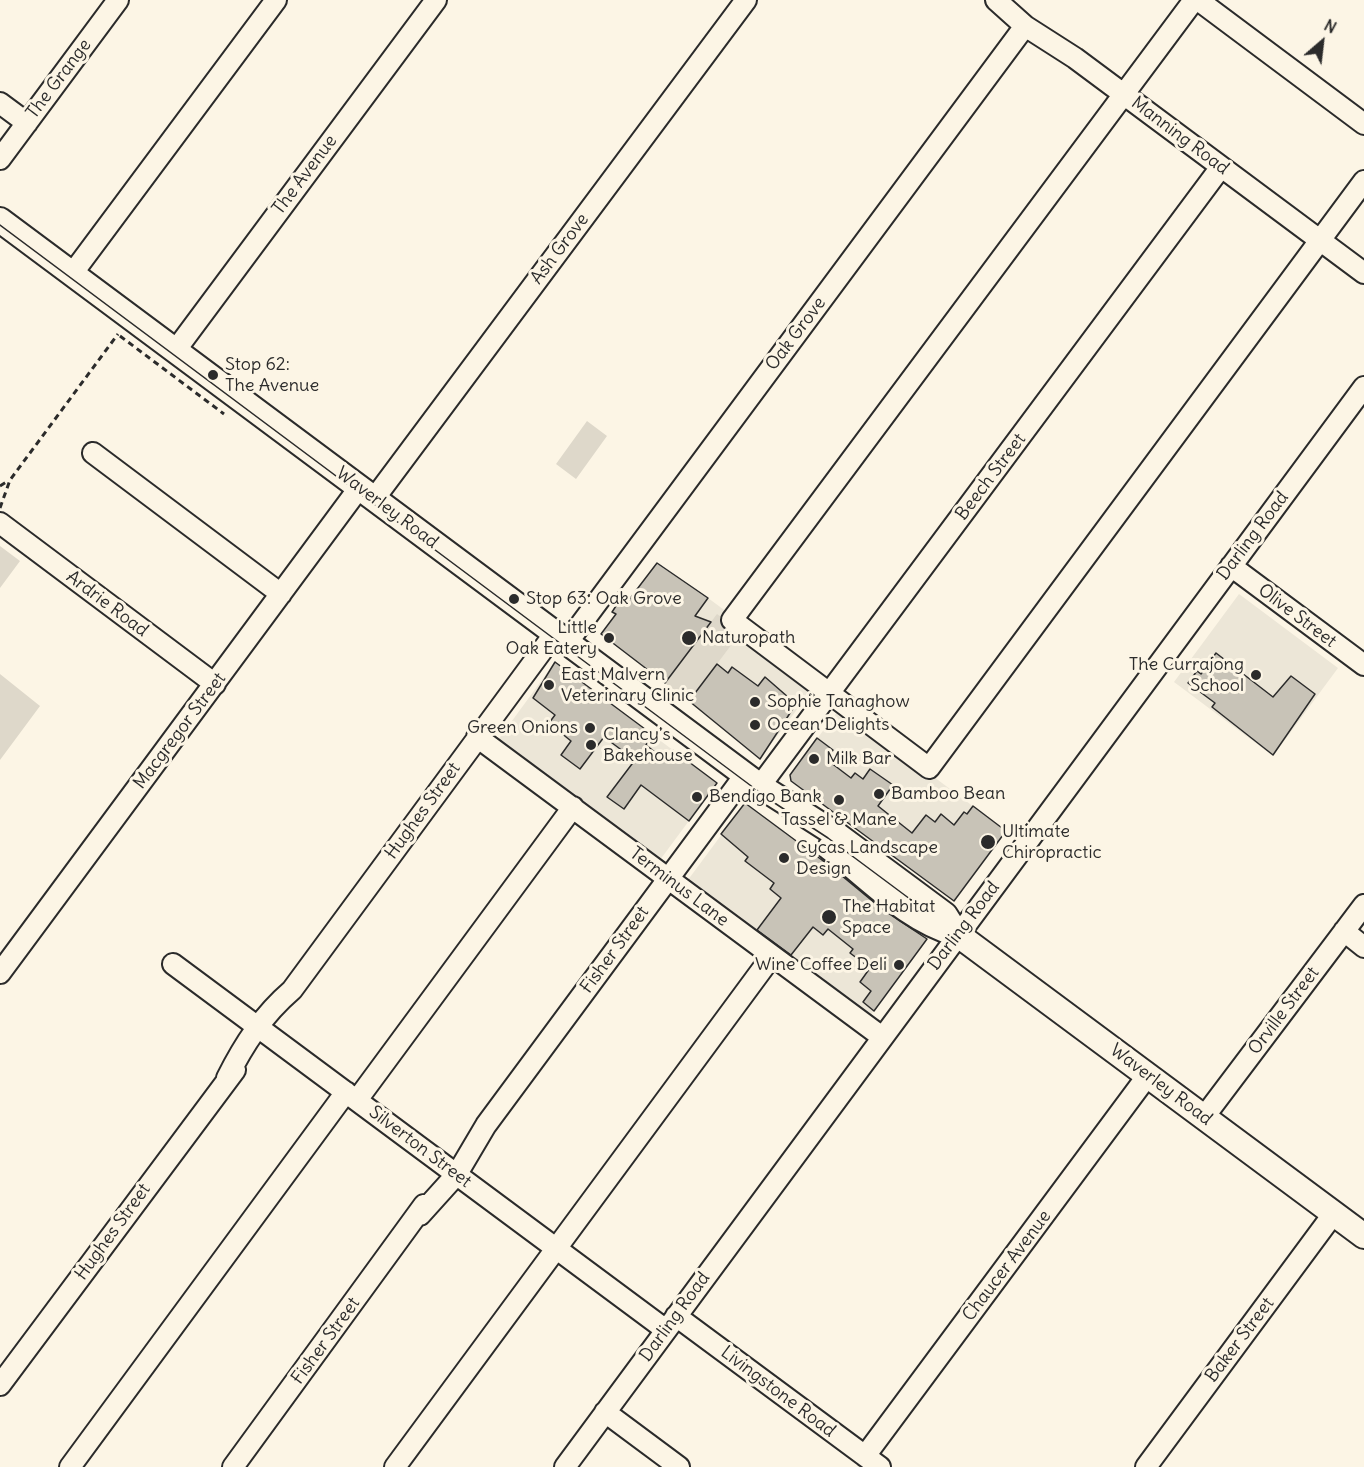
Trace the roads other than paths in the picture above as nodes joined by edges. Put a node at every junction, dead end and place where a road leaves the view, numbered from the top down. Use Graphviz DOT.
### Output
graph roads {
  1 [pos="118,0"];
  2 [pos="276,0"];
  3 [pos="436,0"];
  4 [pos="746,0"];
  5 [pos="996,0"];
  6 [pos="1196,0"];
  7 [pos="1025,26"];
  8 [pos="1124,95"];
  9 [pos="0,103"];
  10 [pos="27,123"];
  11 [pos="1364,124"];
  12 [pos="0,159"];
  13 [pos="1221,167"];
  14 [pos="1364,181"];
  15 [pos="0,220"];
  16 [pos="1320,240"];
  17 [pos="1364,273"];
  18 [pos="72,274"];
  19 [pos="175,351"];
  20 [pos="1362,394"];
  21 [pos="93,453"];
  22 [pos="367,493"];
  23 [pos="0,523"];
  24 [pos="1231,566"];
  25 [pos="281,594"];
  26 [pos="561,638"];
  27 [pos="1364,665"];
  28 [pos="215,684"];
  29 [pos="830,693"];
  30 [pos="477,737"];
  31 [pos="759,786"];
  32 [pos="573,807"];
  33 [pos="668,879"];
  34 [pos="1364,905"];
  35 [pos="1344,931"];
  36 [pos="957,934"];
  37 [pos="1364,947"];
  38 [pos="772,956"];
  39 [pos="173,964"];
  40 [pos="0,973"];
  41 [pos="262,1029"];
  42 [pos="882,1037"];
  43 [pos="1148,1075"];
  44 [pos="352,1096"];
  45 [pos="1204,1117"];
  46 [pos="452,1171"];
  47 [pos="1334,1213"];
  48 [pos="1364,1236"];
  49 [pos="556,1248"];
  50 [pos="671,1323"];
  51 [pos="0,1385"];
  52 [pos="605,1412"];
  53 [pos="872,1462"];
  54 [pos="70,1467"];
  55 [pos="233,1467"];
  56 [pos="395,1467"];
  57 [pos="565,1467"];
  58 [pos="679,1467"];
  59 [pos="1146,1467"];
  1 -- 10 [label="street, The Grange"];
  2 -- 18 [label="street"];
  3 -- 19 [label="street, The Avenue"];
  4 -- 22 [label="street, Ash Grove"];
  5 -- 7 [label="street, Manning Road"];
  6 -- 8 [label="street"];
  6 -- 11 [label="street"];
  7 -- 8 [label="street, Manning Road"];
  7 -- 26 [label="street, Oak Grove"];
  8 -- 13 [label="street, Manning Road"];
  8 -- 29 [label="street"];
  9 -- 10 [label="street"];
  10 -- 12 [label="street, The Grange"];
  13 -- 16 [label="street, Manning Road"];
  13 -- 29 [label="street, Beech Street"];
  14 -- 16 [label="street"];
  15 -- 18 [label="main road, Waverley Road"];
  16 -- 17 [label="street, Manning Road"];
  16 -- 29 [label="street"];
  18 -- 19 [label="main road, Waverley Road"];
  19 -- 22 [label="main road, Waverley Road"];
  20 -- 24 [label="street, Darling Road"];
  21 -- 25 [label="street"];
  22 -- 25 [label="street, Macgregor Street"];
  22 -- 26 [label="main road, Waverley Road"];
  23 -- 28 [label="street, Ardrie Road"];
  24 -- 27 [label="street, Olive Street"];
  24 -- 36 [label="street, Darling Road"];
  25 -- 28 [label="street, Macgregor Street"];
  26 -- 30 [label="street, Hughes Street"];
  26 -- 31 [label="main road, Waverley Road"];
  28 -- 40 [label="street, Macgregor Street"];
  29 -- 31 [label="street, Beech Street"];
  30 -- 32 [label="street, Terminus Lane"];
  30 -- 41 [label="street, Hughes Street"];
  31 -- 33 [label="street, Fisher Street"];
  31 -- 36 [label="main road, Waverley Road"];
  32 -- 33 [label="street, Terminus Lane"];
  32 -- 44 [label="street"];
  33 -- 38 [label="street, Terminus Lane"];
  33 -- 46 [label="street, Fisher Street"];
  34 -- 35 [label="street, Orville Street"];
  35 -- 37 [label="street"];
  35 -- 45 [label="street, Orville Street"];
  36 -- 42 [label="street, Darling Road"];
  36 -- 43 [label="main road, Waverley Road"];
  38 -- 42 [label="street, Terminus Lane"];
  38 -- 49 [label="street"];
  39 -- 41 [label="street, Silverton Street"];
  41 -- 44 [label="street, Silverton Street"];
  41 -- 51 [label="street, Hughes Street"];
  42 -- 50 [label="street, Darling Road"];
  43 -- 45 [label="main road, Waverley Road"];
  43 -- 53 [label="street, Chaucer Avenue"];
  44 -- 46 [label="street, Silverton Street"];
  44 -- 54 [label="street"];
  45 -- 47 [label="main road, Waverley Road"];
  46 -- 49 [label="street, Silverton Street"];
  46 -- 55 [label="street, Fisher Street"];
  47 -- 48 [label="main road, Waverley Road"];
  47 -- 59 [label="street, Baker Street"];
  49 -- 50 [label="street, Silverton Street"];
  49 -- 56 [label="street"];
  50 -- 52 [label="street, Darling Road"];
  50 -- 53 [label="street, Livingstone Road"];
  52 -- 57 [label="street, Darling Road"];
  52 -- 58 [label="street"];
}
